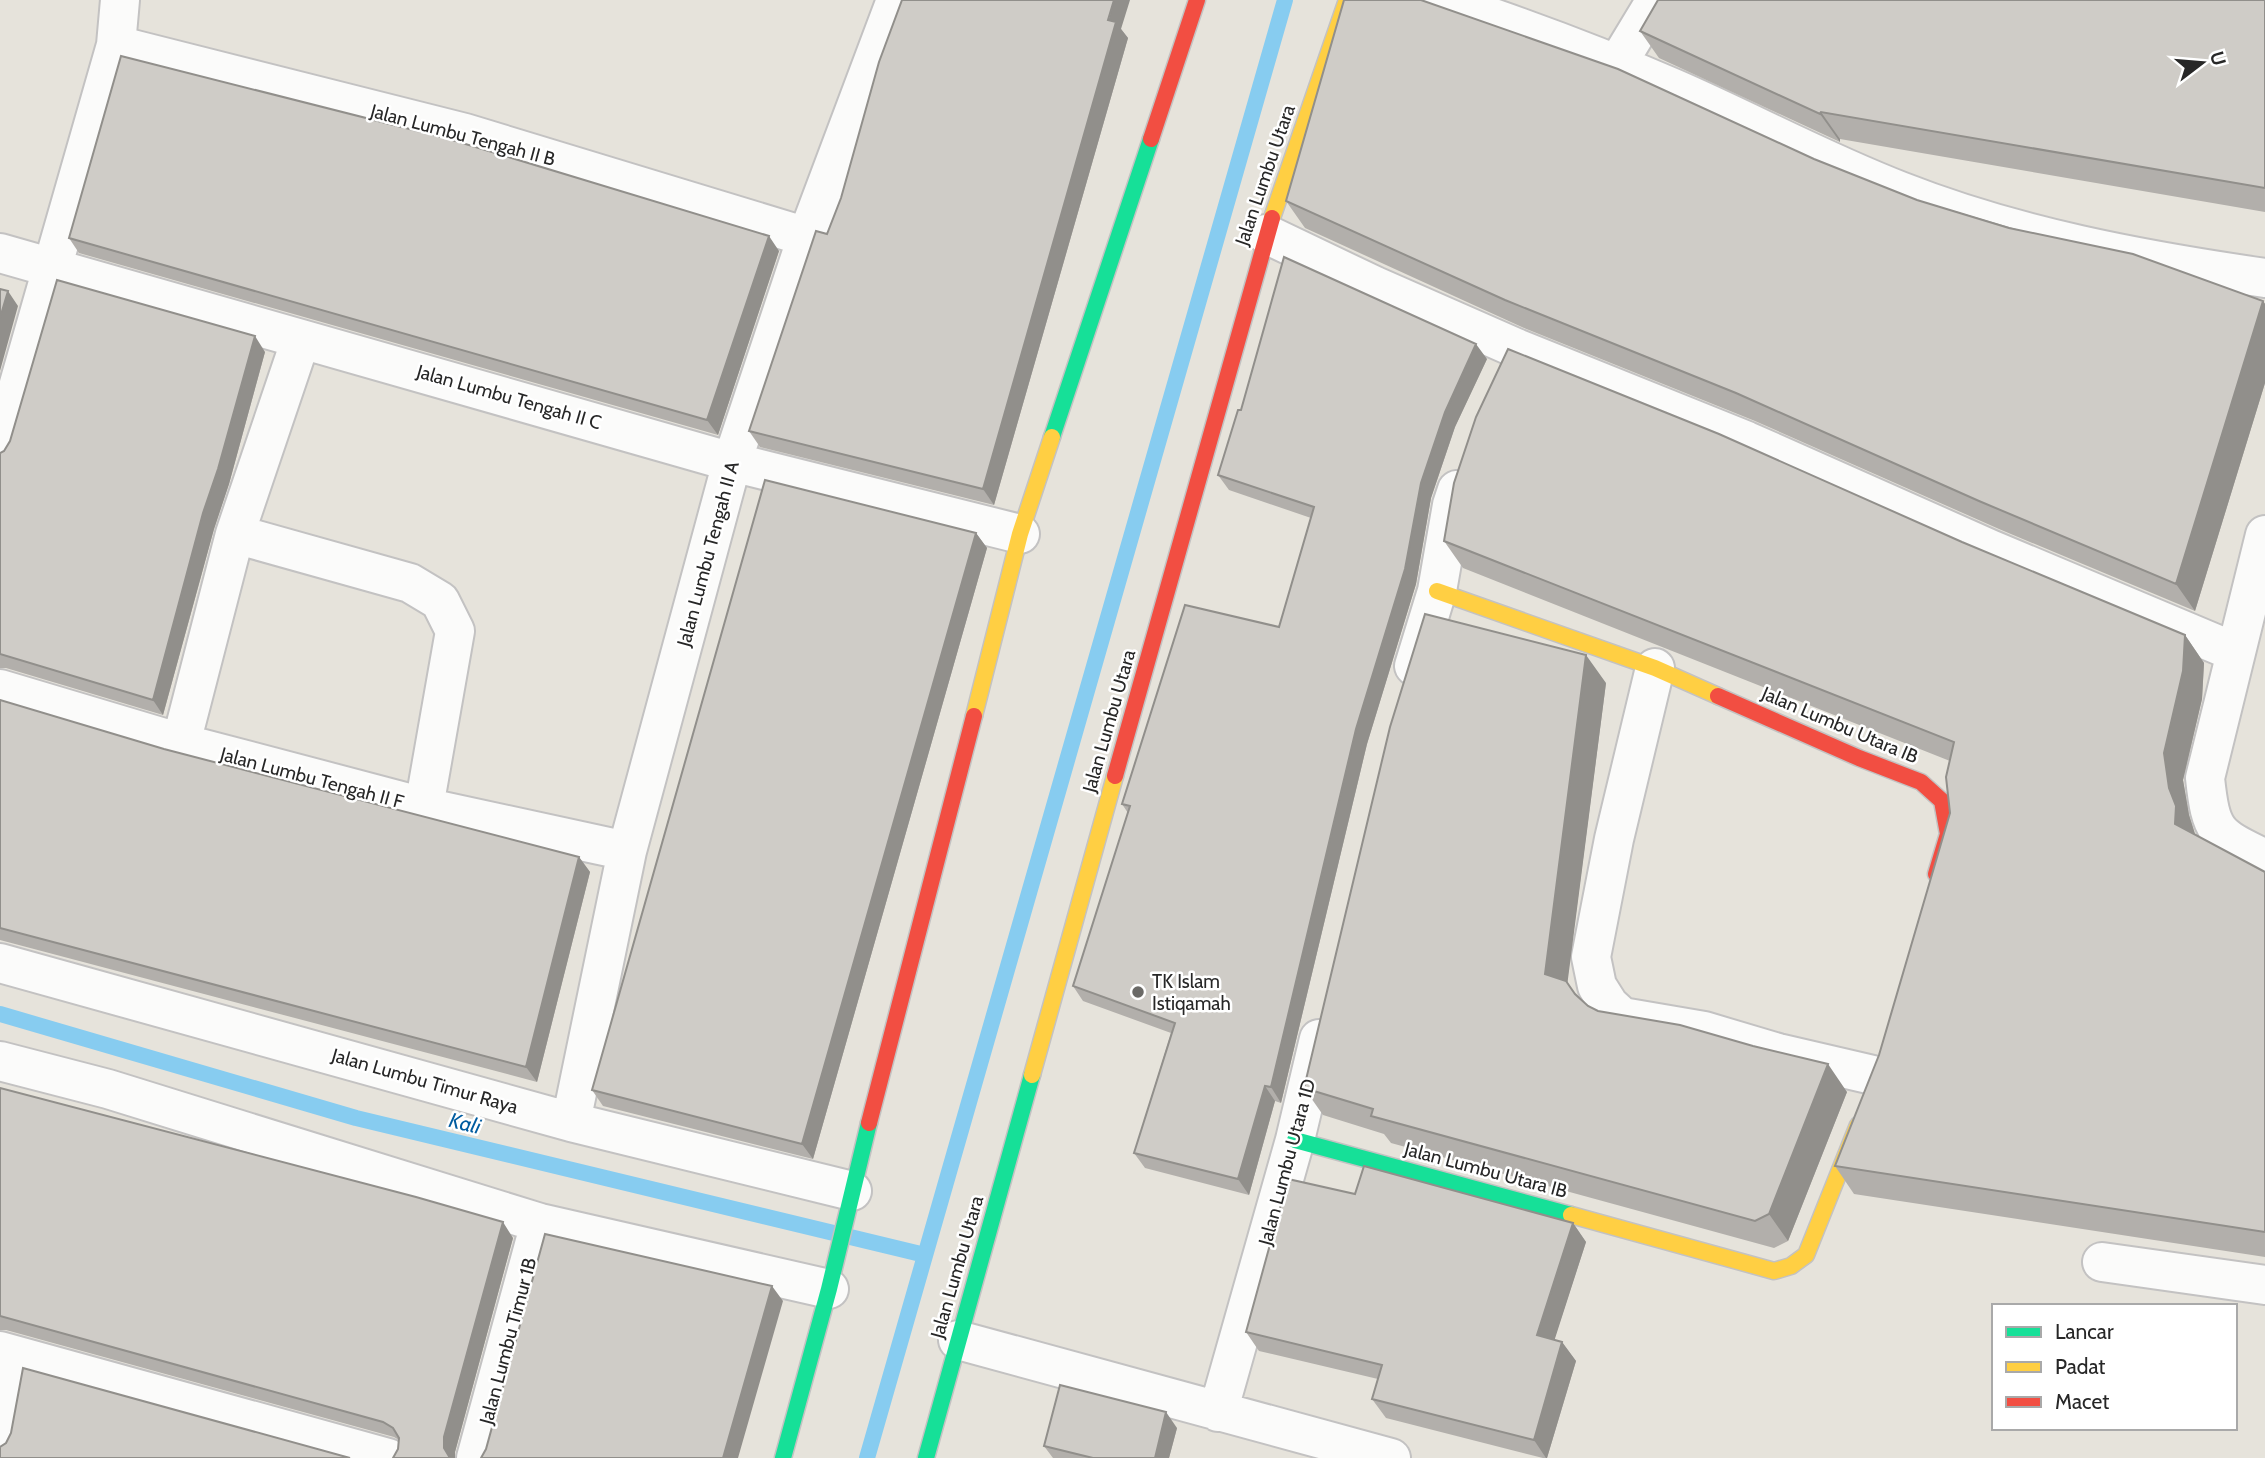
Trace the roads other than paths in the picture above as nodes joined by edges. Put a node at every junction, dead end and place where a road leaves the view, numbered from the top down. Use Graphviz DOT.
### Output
graph roads {
  1 [pos="120,0"];
  2 [pos="896,0"];
  3 [pos="1197,0"];
  4 [pos="1347,0"];
  5 [pos="1440,0"];
  6 [pos="1656,0"];
  7 [pos="116,45"];
  8 [pos="1616,66"];
  9 [pos="1266,234"];
  10 [pos="807,237"];
  11 [pos="0,253"];
  12 [pos="54,268"];
  13 [pos="2265,278"];
  14 [pos="301,339"];
  15 [pos="0,450"];
  16 [pos="1467,459"];
  17 [pos="732,462"];
  18 [pos="235,534"];
  19 [pos="1020,534"];
  20 [pos="2265,536"];
  21 [pos="1437,591"];
  22 [pos="2235,652"];
  23 [pos="1655,668"];
  24 [pos="0,689"];
  25 [pos="1405,696"];
  26 [pos="181,743"];
  27 [pos="424,807"];
  28 [pos="627,851"];
  29 [pos="2265,859"];
  30 [pos="1933,885"];
  31 [pos="0,963"];
  32 [pos="1327,1005"];
  33 [pos="0,1061"];
  34 [pos="1877,1076"];
  35 [pos="1862,1115"];
  36 [pos="571,1122"];
  37 [pos="1295,1140"];
  38 [pos="850,1201"];
  39 [pos="540,1223"];
  40 [pos="2102,1262"];
  41 [pos="833,1274"];
  42 [pos="2265,1285"];
  43 [pos="958,1340"];
  44 [pos="9,1353"];
  45 [pos="1218,1412"];
  46 [pos="0,1444"];
  47 [pos="388,1458"];
  48 [pos="476,1458"];
  49 [pos="783,1458"];
  50 [pos="926,1458"];
  51 [pos="1391,1458"];
  1 -- 7 [label="street"];
  2 -- 10 [label="street, Jalan Lumbu Tengah II A"];
  3 -- 19 [label="street"];
  4 -- 9 [label="street, Jalan Lumbu Utara"];
  5 -- 8 [label="street"];
  6 -- 8 [label="street"];
  7 -- 10 [label="street, Jalan Lumbu Tengah II B"];
  7 -- 12 [label="street"];
  8 -- 13 [label="street"];
  9 -- 22 [label="street"];
  9 -- 43 [label="street, Jalan Lumbu Utara"];
  10 -- 17 [label="street, Jalan Lumbu Tengah II A"];
  11 -- 12 [label="street, Jalan Lumbu Tengah II C"];
  12 -- 14 [label="street, Jalan Lumbu Tengah II C"];
  12 -- 15 [label="street"];
  14 -- 17 [label="street, Jalan Lumbu Tengah II C"];
  14 -- 18 [label="street"];
  16 -- 21 [label="street"];
  17 -- 19 [label="street, Jalan Lumbu Tengah II C"];
  17 -- 28 [label="street, Jalan Lumbu Tengah II A"];
  18 -- 26 [label="street"];
  18 -- 27 [label="street"];
  19 -- 38 [label="street"];
  20 -- 22 [label="street"];
  21 -- 23 [label="street, Jalan Lumbu Utara IB"];
  21 -- 25 [label="street"];
  22 -- 29 [label="street"];
  23 -- 30 [label="street, Jalan Lumbu Utara IB"];
  23 -- 34 [label="street"];
  24 -- 26 [label="street, Jalan Lumbu Tengah II F"];
  26 -- 27 [label="street, Jalan Lumbu Tengah II F"];
  27 -- 28 [label="street, Jalan Lumbu Tengah II F"];
  28 -- 36 [label="street, Jalan Lumbu Tengah II A"];
  31 -- 36 [label="street, Jalan Lumbu Timur Raya"];
  32 -- 37 [label="street, Jalan Lumbu Utara 1D"];
  33 -- 39 [label="street"];
  35 -- 37 [label="street, Jalan Lumbu Utara IB"];
  36 -- 38 [label="street, Jalan Lumbu Timur Raya"];
  37 -- 45 [label="street, Jalan Lumbu Utara 1D"];
  38 -- 41 [label="street"];
  39 -- 41 [label="street"];
  39 -- 48 [label="street, Jalan Lumbu Timur 1B"];
  40 -- 42 [label="street"];
  41 -- 49 [label="street"];
  43 -- 45 [label="street"];
  43 -- 50 [label="street, Jalan Lumbu Utara"];
  44 -- 46 [label="street"];
  44 -- 47 [label="street"];
  45 -- 51 [label="street"];
}
